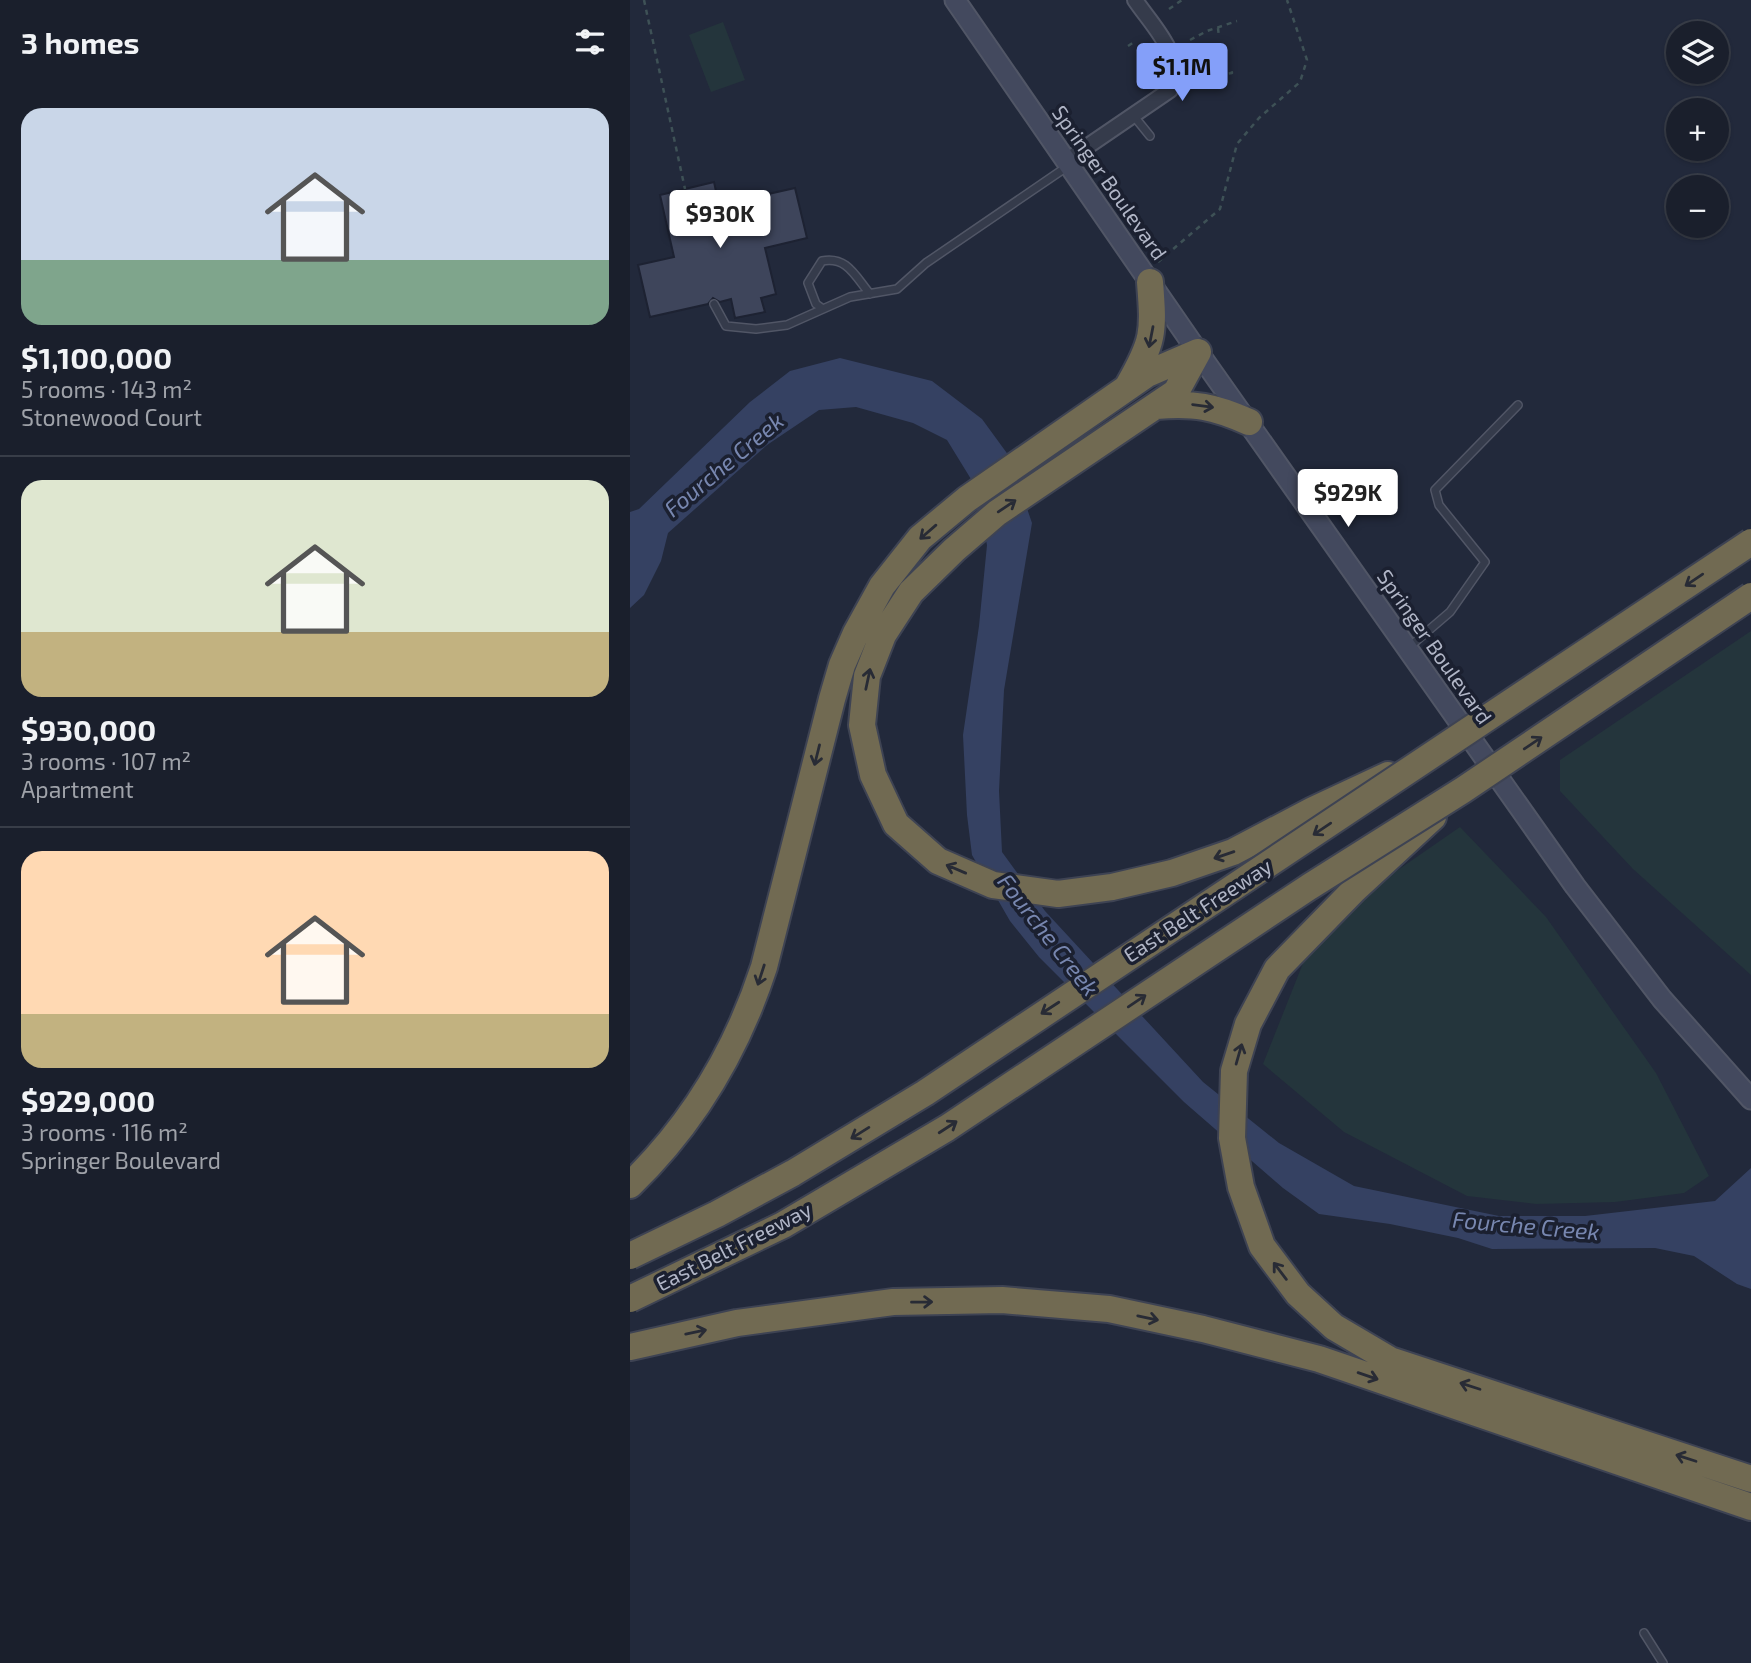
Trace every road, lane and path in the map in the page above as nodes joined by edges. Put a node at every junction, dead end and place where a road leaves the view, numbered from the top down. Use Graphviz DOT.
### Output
graph roads {
  1 [pos="644,0"];
  2 [pos="955,0"];
  3 [pos="1135,0"];
  4 [pos="1182,0"];
  5 [pos="1287,0"];
  6 [pos="1170,9"];
  7 [pos="1237,21"];
  8 [pos="1218,28"];
  9 [pos="1219,37"];
  10 [pos="1190,40"];
  11 [pos="1133,42"];
  12 [pos="1128,46"];
  13 [pos="1231,69"];
  14 [pos="1199,75"];
  15 [pos="1133,114"];
  16 [pos="1150,136"];
  17 [pos="1068,163"];
  18 [pos="685,189"];
  19 [pos="1147,277"];
  20 [pos="870,294"];
  21 [pos="714,303"];
  22 [pos="822,309"];
  23 [pos="1198,352"];
  24 [pos="1128,387"];
  25 [pos="1518,405"];
  26 [pos="1154,407"];
  27 [pos="1249,422"];
  28 [pos="1751,542"];
  29 [pos="1751,596"];
  30 [pos="1408,648"];
  31 [pos="1440,751"];
  32 [pos="1463,789"];
  33 [pos="1751,1099"];
  34 [pos="630,1185"];
  35 [pos="630,1256"];
  36 [pos="630,1299"];
  37 [pos="630,1347"];
  38 [pos="1751,1479"];
  39 [pos="1751,1507"];
  40 [pos="1644,1633"];
  41 [pos="1663,1663"];
  1 -- 18 [label="path"];
  2 -- 17 [label="main road, Springer Boulevard"];
  3 -- 15 [label="street"];
  4 -- 6 [label="path"];
  5 -- 19 [label="path"];
  7 -- 8 [label="path"];
  8 -- 9 [label="path"];
  8 -- 10 [label="path"];
  11 -- 12 [label="path"];
  13 -- 14 [label="path"];
  15 -- 16 [label="lane"];
  15 -- 17 [label="street"];
  17 -- 19 [label="main road, Springer Boulevard"];
  17 -- 20 [label="lane"];
  19 -- 23 [label="main road, Springer Boulevard"];
  19 -- 24 [label="highway, one-way"];
  20 -- 22 [label="lane"];
  20 -- 22 [label="lane"];
  21 -- 22 [label="lane"];
  23 -- 24 [label="highway"];
  23 -- 26 [label="highway"];
  23 -- 27 [label="main road, Springer Boulevard"];
  24 -- 34 [label="highway, one-way"];
  25 -- 30 [label="lane"];
  26 -- 27 [label="highway, one-way"];
  31 -- 26 [label="highway, one-way, bridge"];
  27 -- 30 [label="main road, Springer Boulevard"];
  28 -- 31 [label="highway, East Belt Freeway, one-way, bridge"];
  32 -- 29 [label="highway, East Belt Freeway, one-way, bridge"];
  30 -- 33 [label="main road, Springer Boulevard"];
  31 -- 35 [label="highway, East Belt Freeway, one-way, bridge"];
  36 -- 32 [label="highway, East Belt Freeway, one-way, bridge"];
  38 -- 32 [label="highway, one-way, bridge"];
  37 -- 39 [label="highway, one-way"];
  40 -- 41 [label="lane"];
}
